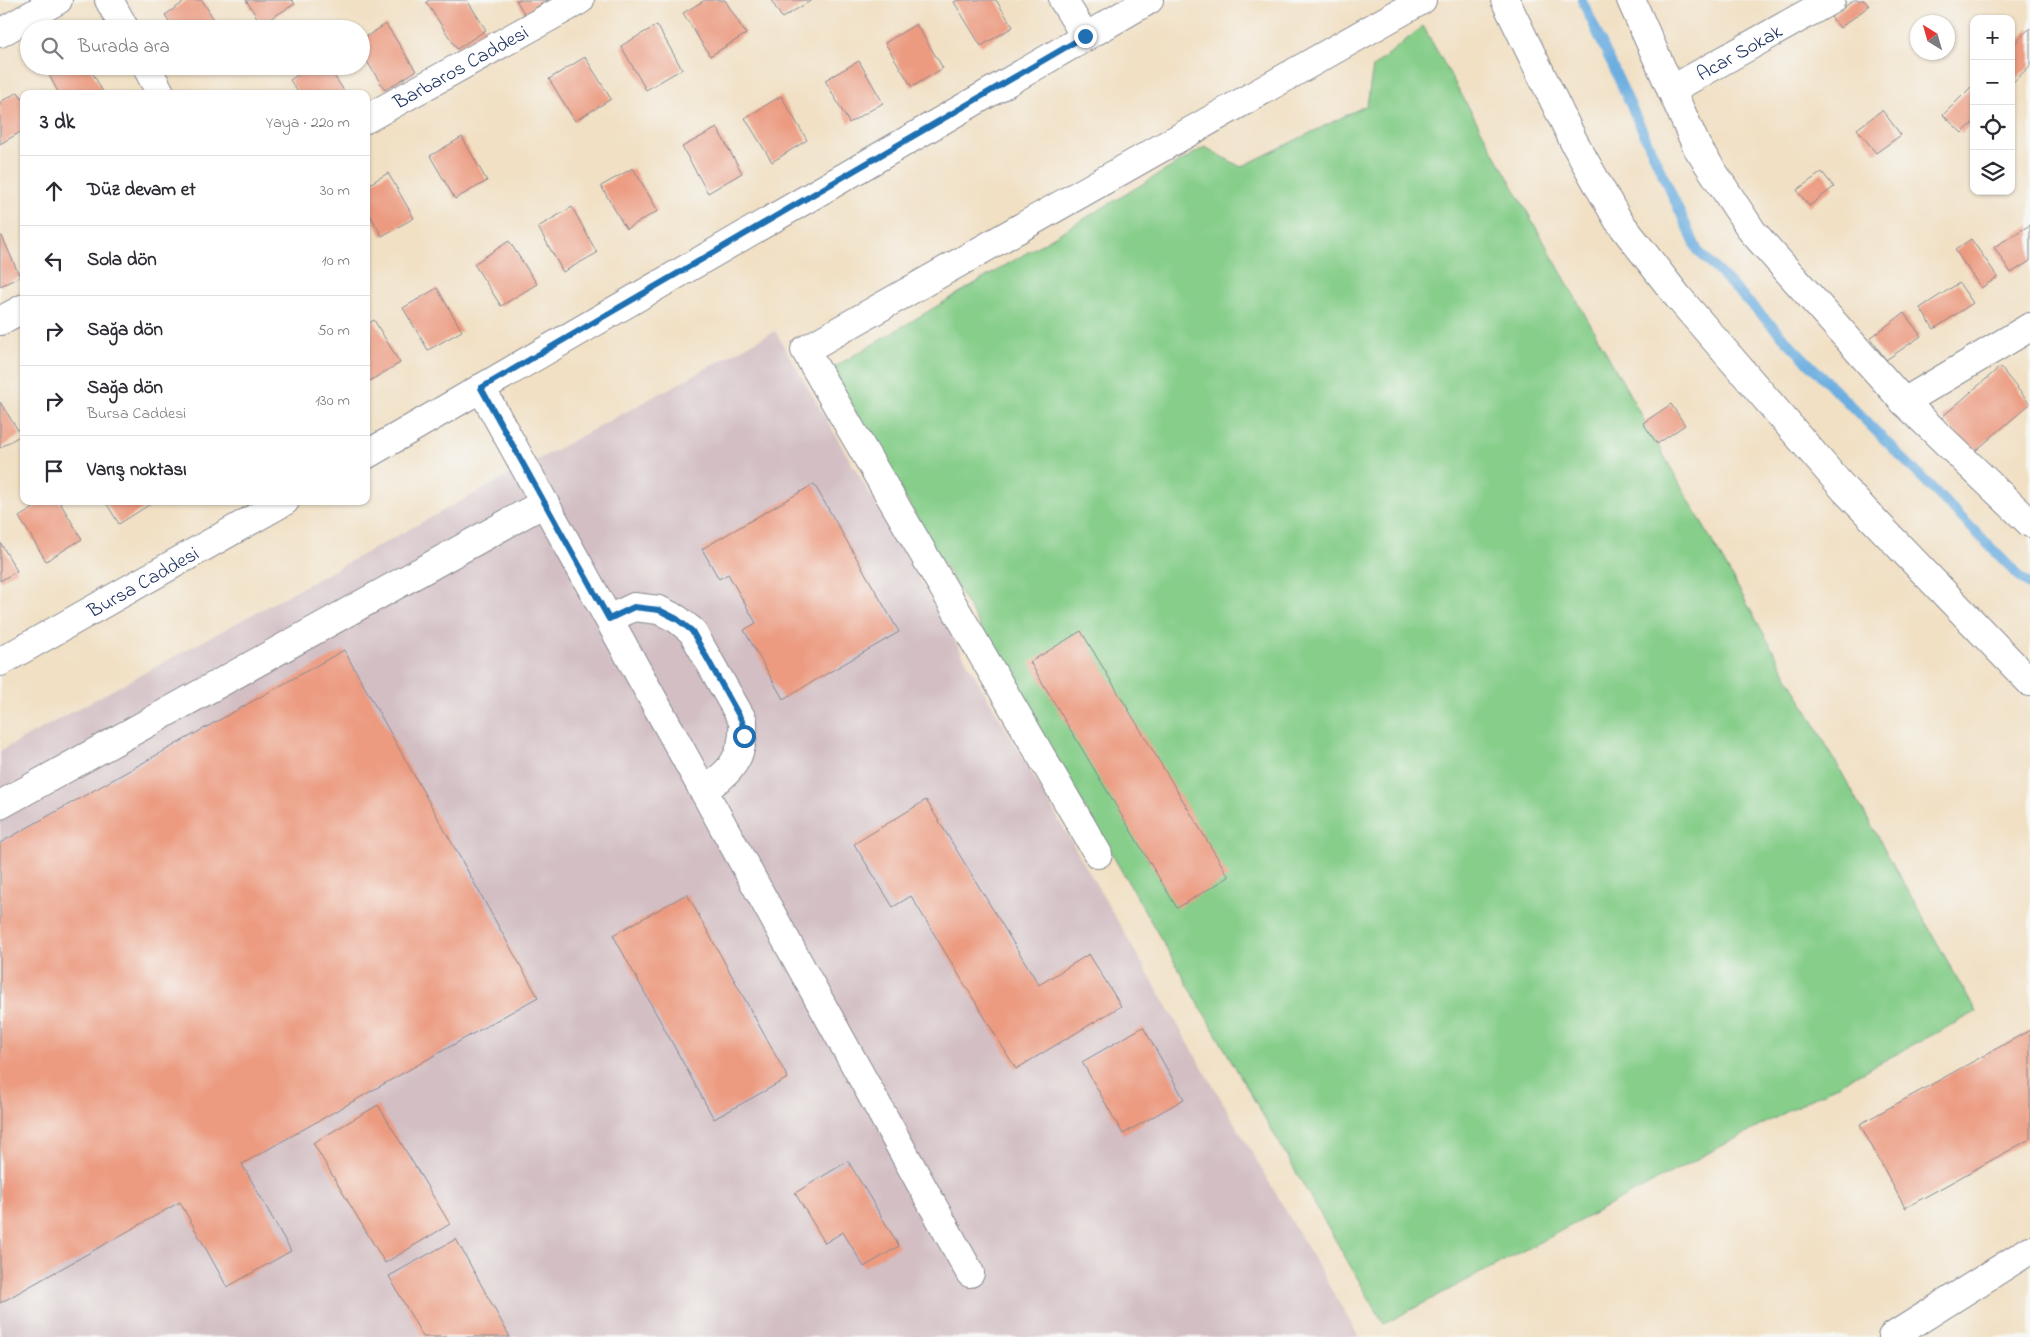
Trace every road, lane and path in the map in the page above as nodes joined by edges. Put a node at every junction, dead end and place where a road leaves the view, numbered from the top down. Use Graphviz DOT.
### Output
graph roads {
  1 [pos="58,0"];
  2 [pos="109,0"];
  3 [pos="580,0"];
  4 [pos="1063,0"];
  5 [pos="1149,0"];
  6 [pos="1422,0"];
  7 [pos="1505,0"];
  8 [pos="1630,0"];
  9 [pos="1831,0"];
  10 [pos="23,20"];
  11 [pos="120,20"];
  12 [pos="20,22"];
  13 [pos="0,33"];
  14 [pos="1085,36"];
  15 [pos="151,75"];
  16 [pos="159,90"];
  17 [pos="1671,90"];
  18 [pos="370,117"];
  19 [pos="20,310"];
  20 [pos="0,321"];
  21 [pos="2030,327"];
  22 [pos="481,388"];
  23 [pos="1904,402"];
  24 [pos="370,453"];
  25 [pos="544,503"];
  26 [pos="278,505"];
  27 [pos="2030,523"];
  28 [pos="609,619"];
  29 [pos="0,662"];
  30 [pos="2030,682"];
  31 [pos="702,788"];
  32 [pos="0,805"];
  33 [pos="1098,854"];
  34 [pos="2030,1250"];
  35 [pos="970,1273"];
  36 [pos="1892,1337"];
  1 -- 10 [label="street"];
  2 -- 11 [label="street"];
  3 -- 18 [label="street, Barbaros Caddesi"];
  4 -- 14 [label="street"];
  5 -- 14 [label="street"];
  6 -- 33 [label="street"];
  7 -- 30 [label="street"];
  8 -- 17 [label="street"];
  9 -- 17 [label="street, Acar Sokak"];
  12 -- 13 [label="street"];
  14 -- 22 [label="street"];
  15 -- 16 [label="street"];
  17 -- 23 [label="street"];
  19 -- 20 [label="street"];
  21 -- 23 [label="street"];
  22 -- 24 [label="street"];
  22 -- 25 [label="street"];
  23 -- 27 [label="street"];
  25 -- 28 [label="street"];
  25 -- 32 [label="street"];
  26 -- 29 [label="street, Bursa Caddesi"];
  28 -- 31 [label="street"];
  28 -- 31 [label="street"];
  31 -- 35 [label="street"];
  34 -- 36 [label="street"];
}
